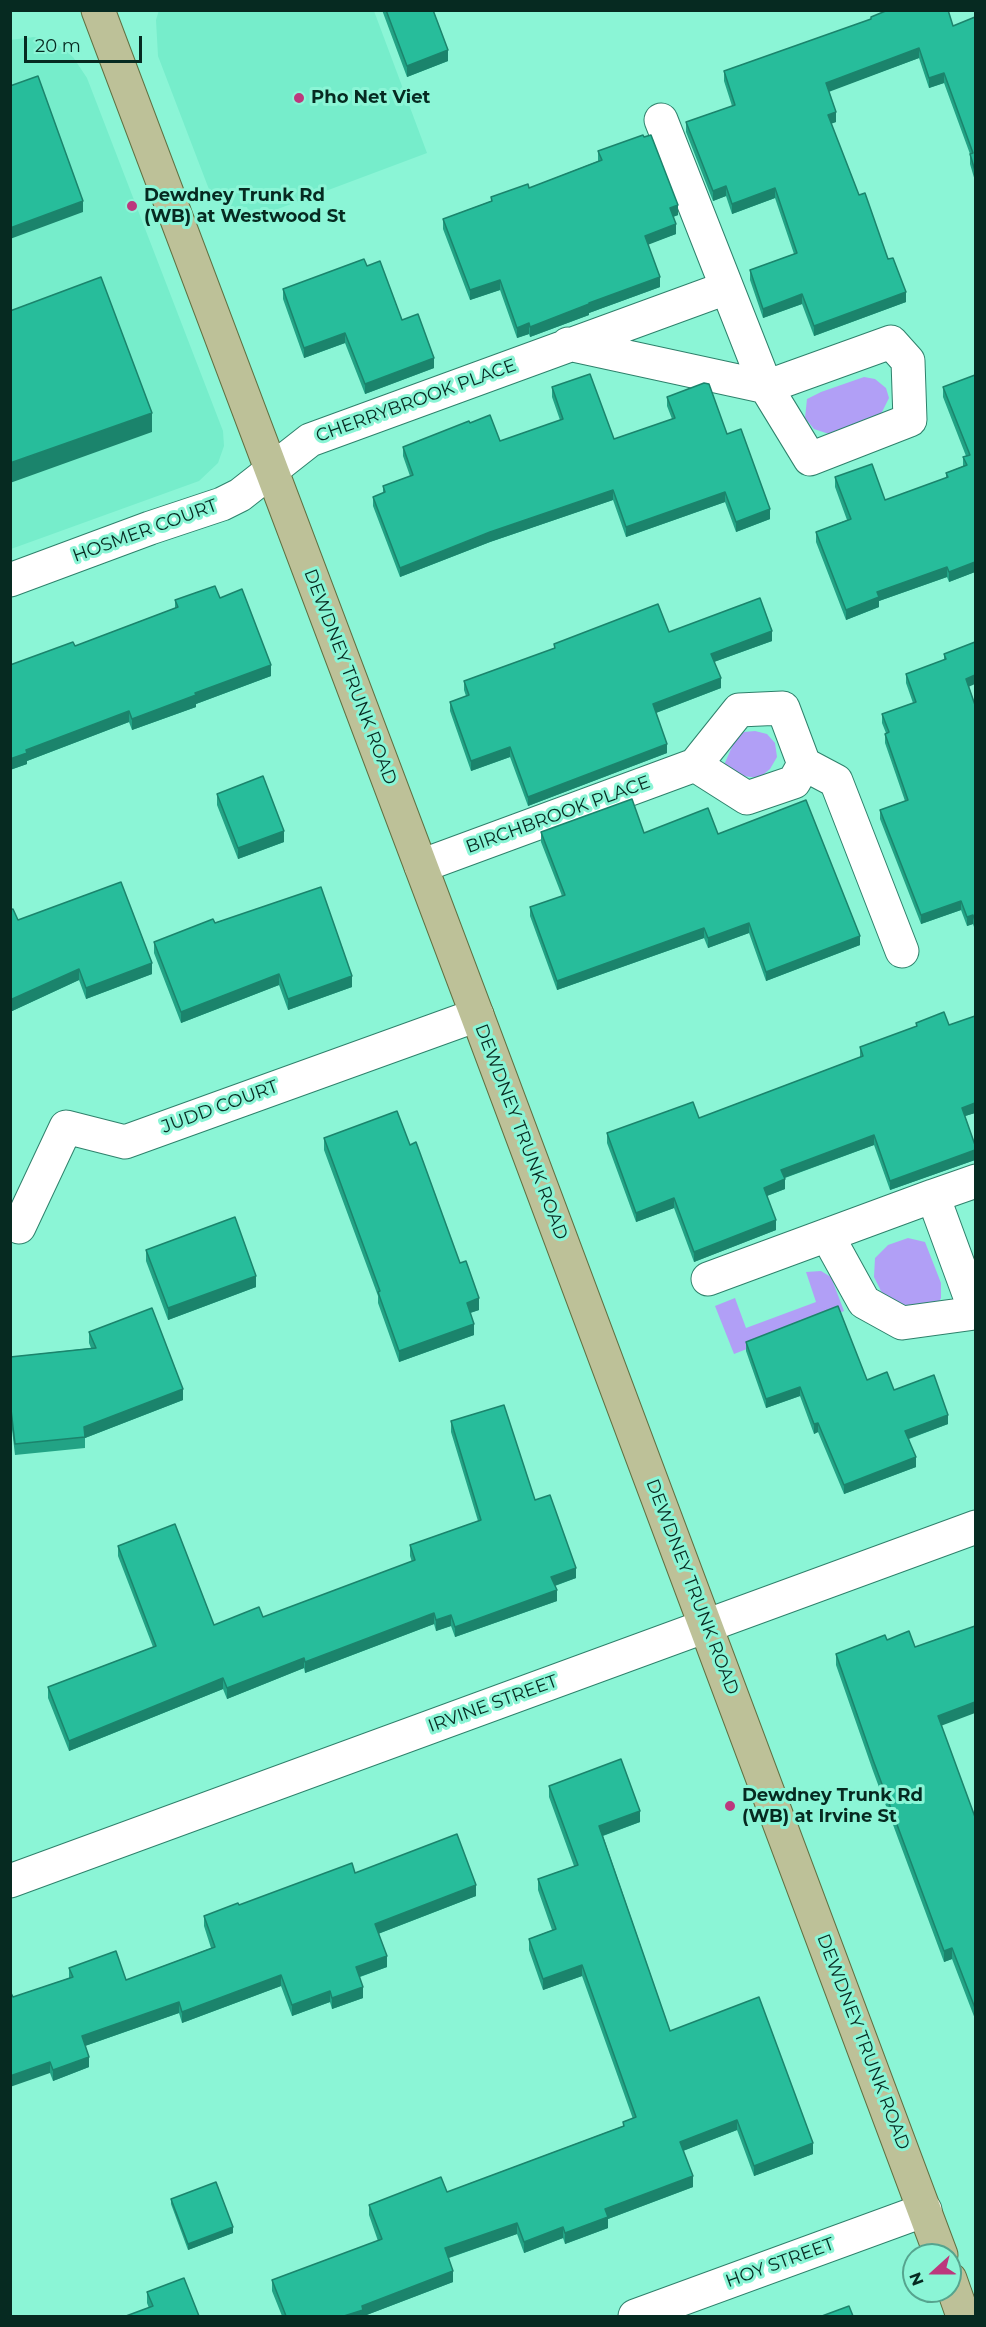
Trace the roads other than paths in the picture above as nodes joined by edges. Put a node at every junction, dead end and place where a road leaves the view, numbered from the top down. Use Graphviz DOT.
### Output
graph roads {
  1 [pos="98,10"];
  2 [pos="661,120"];
  3 [pos="726,288"];
  4 [pos="568,344"];
  5 [pos="273,471"];
  6 [pos="10,580"];
  7 [pos="804,764"];
  8 [pos="695,765"];
  9 [pos="421,866"];
  10 [pos="902,951"];
  11 [pos="477,1015"];
  12 [pos="975,1180"];
  13 [pos="933,1196"];
  14 [pos="19,1227"];
  15 [pos="828,1235"];
  16 [pos="708,1279"];
  17 [pos="975,1313"];
  18 [pos="975,1527"];
  19 [pos="706,1626"];
  20 [pos="10,1881"];
  21 [pos="926,2210"];
  22 [pos="937,2243"];
  23 [pos="634,2316"];
  1 -- 5 [label="main road, DEWDNEY TRUNK ROAD"];
  2 -- 3 [label="street"];
  3 -- 4 [label="street, CHERRYBROOK PLACE"];
  3 -- 4 [label="street"];
  4 -- 5 [label="street, CHERRYBROOK PLACE"];
  5 -- 6 [label="street, HOSMER COURT"];
  5 -- 9 [label="main road, DEWDNEY TRUNK ROAD"];
  7 -- 8 [label="street"];
  7 -- 8 [label="street"];
  7 -- 10 [label="street"];
  8 -- 9 [label="street, BIRCHBROOK PLACE"];
  9 -- 11 [label="main road, DEWDNEY TRUNK ROAD"];
  11 -- 14 [label="street, JUDD COURT"];
  11 -- 19 [label="main road, DEWDNEY TRUNK ROAD"];
  12 -- 13 [label="street"];
  13 -- 15 [label="street"];
  13 -- 17 [label="street"];
  15 -- 16 [label="street"];
  15 -- 17 [label="street"];
  18 -- 19 [label="street, IRVINE STREET"];
  19 -- 20 [label="street, IRVINE STREET"];
  19 -- 21 [label="main road, DEWDNEY TRUNK ROAD"];
  21 -- 22 [label="main road, DEWDNEY TRUNK ROAD"];
  21 -- 23 [label="street, HOY STREET"];
}
